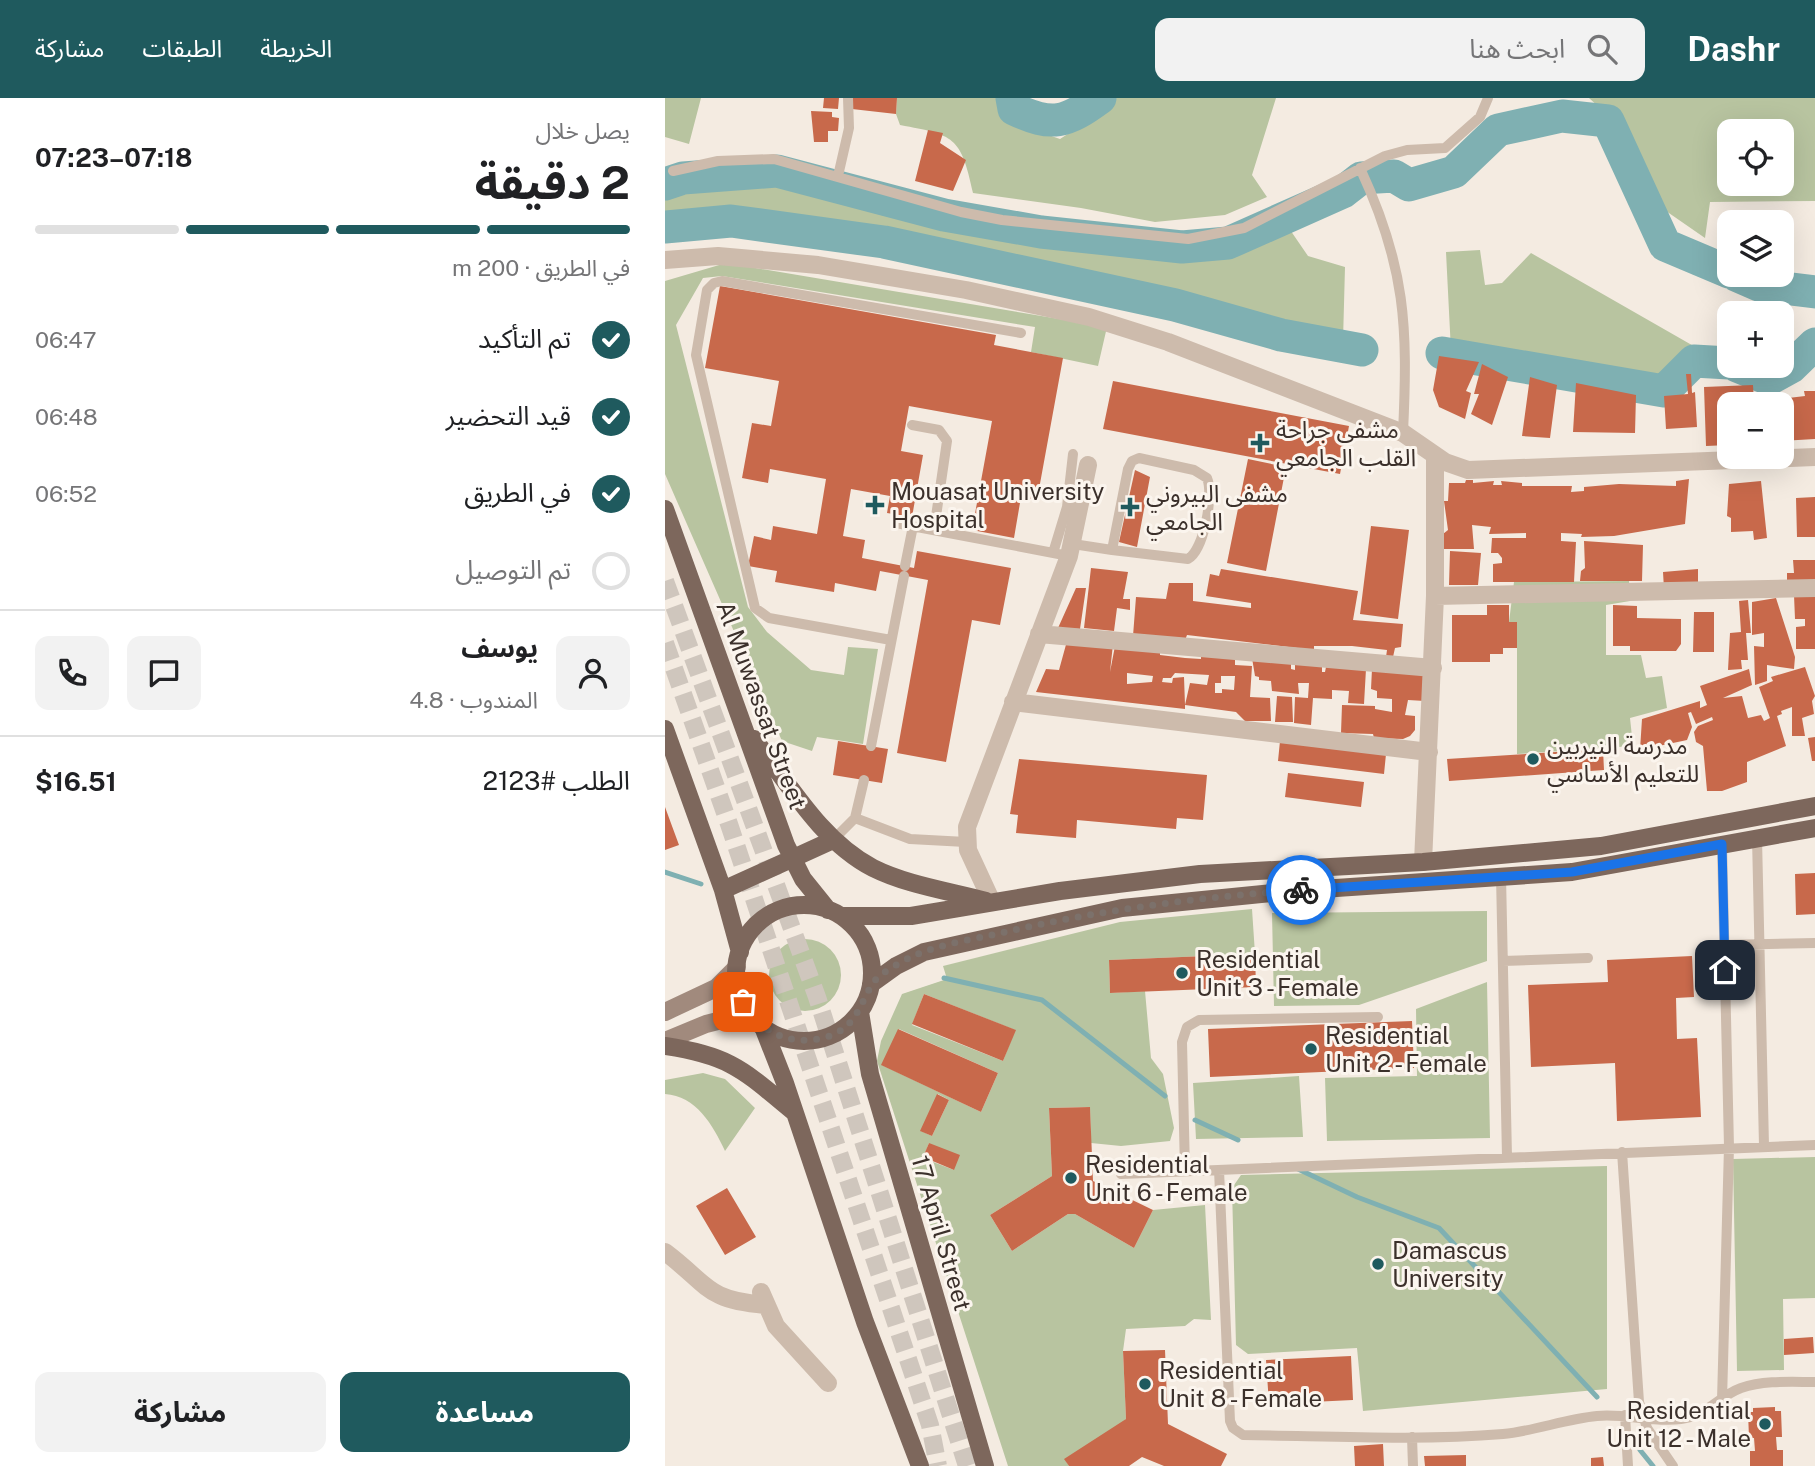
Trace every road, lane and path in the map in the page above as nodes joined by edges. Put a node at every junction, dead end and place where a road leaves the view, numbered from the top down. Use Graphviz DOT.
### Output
graph roads {
  1 [pos="848,98"];
  2 [pos="1488,98"];
  3 [pos="1360,168"];
  4 [pos="673,171"];
  5 [pos="838,176"];
  6 [pos="665,260"];
  7 [pos="1021,333"];
  8 [pos="912,425"];
  9 [pos="1403,433"];
  10 [pos="1435,456"];
  11 [pos="1815,457"];
  12 [pos="1081,460"];
  13 [pos="665,509"];
  14 [pos="896,523"];
  15 [pos="913,526"];
  16 [pos="934,530"];
  17 [pos="1112,550"];
  18 [pos="1065,551"];
  19 [pos="1815,588"];
  20 [pos="1435,596"];
  21 [pos="1039,634"];
  22 [pos="891,640"];
  23 [pos="1433,668"];
  24 [pos="1013,702"];
  25 [pos="743,724"];
  26 [pos="665,729"];
  27 [pos="871,746"];
  28 [pos="1429,752"];
  29 [pos="864,780"];
  30 [pos="1815,806"];
  31 [pos="855,818"];
  32 [pos="1815,828"];
  33 [pos="1757,838"];
  34 [pos="833,840"];
  35 [pos="966,842"];
  36 [pos="1722,844"];
  37 [pos="793,860"];
  38 [pos="1423,862"];
  39 [pos="1501,876"];
  40 [pos="723,890"];
  41 [pos="992,902"];
  42 [pos="834,913"];
  43 [pos="1815,943"];
  44 [pos="1724,944"];
  45 [pos="1759,944"];
  46 [pos="1588,958"];
  47 [pos="738,960"];
  48 [pos="1503,961"];
  49 [pos="871,984"];
  50 [pos="860,1012"];
  51 [pos="665,1013"];
  52 [pos="749,1013"];
  53 [pos="1378,1017"];
  54 [pos="763,1027"];
  55 [pos="665,1044"];
  56 [pos="794,1112"];
  57 [pos="1815,1145"];
  58 [pos="1764,1146"];
  59 [pos="1729,1147"];
  60 [pos="1622,1152"];
  61 [pos="1507,1157"];
  62 [pos="1219,1170"];
  63 [pos="1185,1171"];
  64 [pos="1121,1174"];
  65 [pos="665,1252"];
  66 [pos="1815,1382"];
  67 [pos="828,1383"];
  68 [pos="1722,1400"];
  69 [pos="1625,1415"];
  70 [pos="1643,1418"];
  71 [pos="1412,1437"];
  72 [pos="920,1466"];
  73 [pos="985,1466"];
  74 [pos="1413,1466"];
  75 [pos="1628,1466"];
  76 [pos="1673,1466"];
  1 -- 5 [label="lane"];
  2 -- 3 [label="lane"];
  3 -- 5 [label="lane"];
  3 -- 9 [label="lane"];
  4 -- 5 [label="lane"];
  6 -- 9 [label="street"];
  7 -- 22 [label="lane"];
  8 -- 16 [label="lane"];
  9 -- 10 [label="street"];
  10 -- 11 [label="street"];
  10 -- 20 [label="street"];
  12 -- 18 [label="street"];
  13 -- 25 [label="main road, Al Muwassat Street"];
  14 -- 15 [label="lane"];
  15 -- 16 [label="lane"];
  15 -- 22 [label="lane"];
  16 -- 18 [label="lane"];
  17 -- 17 [label="lane"];
  17 -- 18 [label="lane"];
  18 -- 21 [label="street"];
  19 -- 20 [label="street"];
  20 -- 23 [label="street"];
  21 -- 23 [label="street"];
  21 -- 24 [label="street"];
  22 -- 27 [label="lane"];
  23 -- 28 [label="street"];
  24 -- 28 [label="street"];
  24 -- 35 [label="street"];
  25 -- 34 [label="main road"];
  25 -- 37 [label="main road, Al Muwassat Street"];
  26 -- 40 [label="main road"];
  28 -- 38 [label="street"];
  29 -- 31 [label="lane"];
  30 -- 38 [label="main road"];
  31 -- 34 [label="lane"];
  31 -- 35 [label="lane"];
  32 -- 33 [label="main road"];
  33 -- 36 [label="main road"];
  33 -- 45 [label="lane"];
  34 -- 37 [label="main road"];
  34 -- 41 [label="main road"];
  35 -- 41 [label="street"];
  36 -- 39 [label="main road"];
  36 -- 44 [label="lane"];
  37 -- 40 [label="main road"];
  37 -- 42 [label="main road, Al Muwassat Street"];
  38 -- 41 [label="main road"];
  39 -- 48 [label="lane"];
  39 -- 49 [label="main road"];
  40 -- 47 [label="main road"];
  41 -- 42 [label="main road"];
  42 -- 47 [label="main road"];
  42 -- 49 [label="main road"];
  43 -- 45 [label="lane"];
  44 -- 45 [label="lane"];
  44 -- 59 [label="lane"];
  45 -- 58 [label="lane"];
  46 -- 48 [label="lane"];
  47 -- 51 [label="main road"];
  47 -- 52 [label="main road"];
  48 -- 61 [label="lane"];
  49 -- 50 [label="main road"];
  50 -- 54 [label="main road"];
  50 -- 73 [label="main road, 17 April Street"];
  52 -- 54 [label="main road"];
  52 -- 55 [label="main road"];
  53 -- 63 [label="lane"];
  54 -- 56 [label="main road"];
  55 -- 56 [label="main road"];
  56 -- 72 [label="main road"];
  57 -- 58 [label="lane"];
  58 -- 59 [label="lane"];
  59 -- 60 [label="lane"];
  59 -- 68 [label="lane"];
  60 -- 61 [label="lane"];
  60 -- 70 [label="lane"];
  61 -- 62 [label="lane"];
  62 -- 63 [label="lane"];
  62 -- 71 [label="lane"];
  63 -- 64 [label="lane"];
  65 -- 67 [label="street"];
  66 -- 68 [label="lane"];
  68 -- 70 [label="lane"];
  69 -- 70 [label="lane"];
  69 -- 71 [label="lane"];
  69 -- 75 [label="lane"];
  70 -- 76 [label="lane"];
  71 -- 74 [label="lane"];
}
